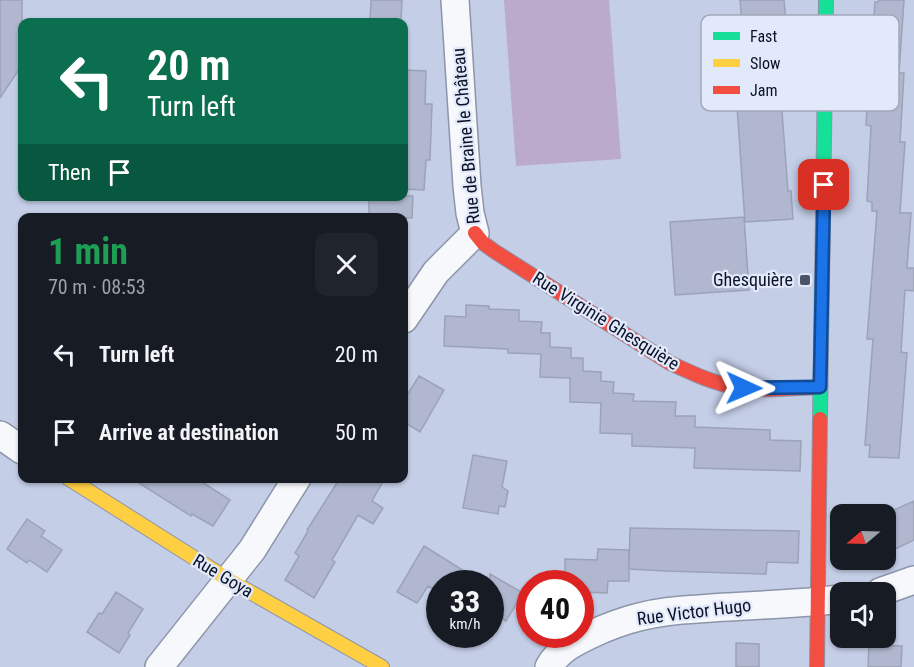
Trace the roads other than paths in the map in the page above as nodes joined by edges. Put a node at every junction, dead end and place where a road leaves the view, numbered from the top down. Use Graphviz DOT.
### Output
graph roads {
  1 [pos="455,0"];
  2 [pos="826,0"];
  3 [pos="826,15"];
  4 [pos="824,111"];
  5 [pos="475,233"];
  6 [pos="408,313"];
  7 [pos="820,387"];
  8 [pos="0,435"];
  9 [pos="18,447"];
  10 [pos="76,483"];
  11 [pos="294,483"];
  12 [pos="229,580"];
  13 [pos="914,580"];
  14 [pos="896,586"];
  15 [pos="829,601"];
  16 [pos="159,667"];
  17 [pos="382,667"];
  18 [pos="549,667"];
  19 [pos="817,667"];
  1 -- 5 [label="street, Rue de Braine le Château"];
  2 -- 3 [label="street"];
  4 -- 7 [label="street"];
  5 -- 6 [label="street, Rue de Braine le Château"];
  5 -- 7 [label="street, Rue Virginie Ghesquière"];
  7 -- 15 [label="street"];
  8 -- 9 [label="street"];
  10 -- 12 [label="street, Rue Goya"];
  11 -- 12 [label="street"];
  12 -- 16 [label="street"];
  12 -- 17 [label="street, Rue Goya"];
  13 -- 14 [label="street"];
  15 -- 18 [label="street, Rue Victor Hugo"];
  15 -- 19 [label="street"];
}
